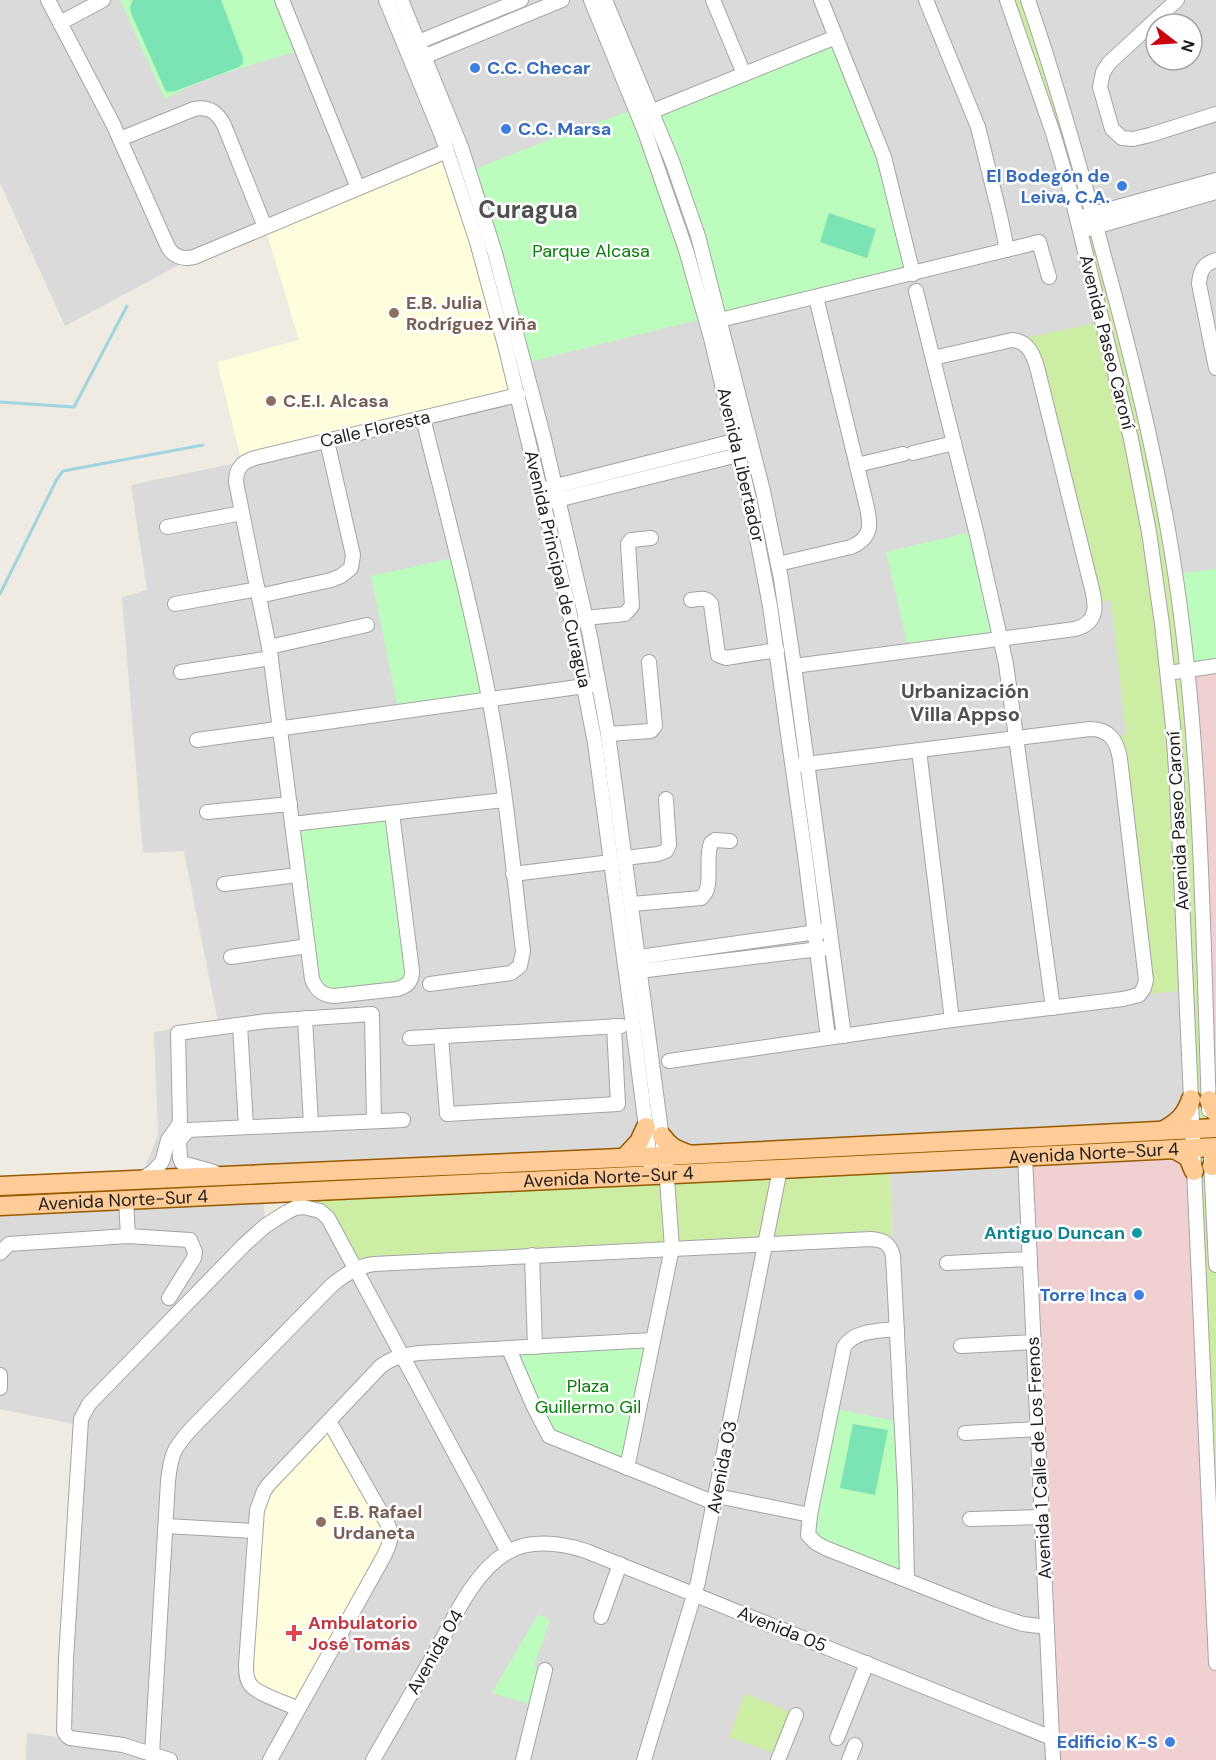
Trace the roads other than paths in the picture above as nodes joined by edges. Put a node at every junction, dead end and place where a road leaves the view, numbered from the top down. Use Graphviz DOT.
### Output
graph roads {
  1 [pos="48,0"];
  2 [pos="103,0"];
  3 [pos="282,0"];
  4 [pos="386,0"];
  5 [pos="401,0"];
  6 [pos="520,0"];
  7 [pos="562,0"];
  8 [pos="591,0"];
  9 [pos="605,0"];
  10 [pos="713,0"];
  11 [pos="821,0"];
  12 [pos="926,0"];
  13 [pos="1007,0"];
  14 [pos="1028,0"];
  15 [pos="1177,0"];
  16 [pos="60,23"];
  17 [pos="836,37"];
  18 [pos="412,44"];
  19 [pos="418,60"];
  20 [pos="744,74"];
  21 [pos="645,114"];
  22 [pos="1216,114"];
  23 [pos="120,139"];
  24 [pos="447,151"];
  25 [pos="1216,180"];
  26 [pos="358,188"];
  27 [pos="1216,192"];
  28 [pos="1095,220"];
  29 [pos="1078,225"];
  30 [pos="265,227"];
  31 [pos="1007,250"];
  32 [pos="1216,260"];
  33 [pos="913,274"];
  34 [pos="1049,277"];
  35 [pos="916,291"];
  36 [pos="816,297"];
  37 [pos="720,320"];
  38 [pos="933,358"];
  39 [pos="1216,368"];
  40 [pos="518,395"];
  41 [pos="423,418"];
  42 [pos="750,437"];
  43 [pos="735,440"];
  44 [pos="327,441"];
  45 [pos="954,443"];
  46 [pos="754,451"];
  47 [pos="739,455"];
  48 [pos="857,465"];
  49 [pos="549,495"];
  50 [pos="242,513"];
  51 [pos="167,527"];
  52 [pos="651,538"];
  53 [pos="778,564"];
  54 [pos="259,593"];
  55 [pos="691,600"];
  56 [pos="175,604"];
  57 [pos="585,618"];
  58 [pos="367,624"];
  59 [pos="1001,640"];
  60 [pos="777,650"];
  61 [pos="270,653"];
  62 [pos="649,662"];
  63 [pos="794,666"];
  64 [pos="1216,666"];
  65 [pos="1188,670"];
  66 [pos="181,672"];
  67 [pos="1168,673"];
  68 [pos="600,684"];
  69 [pos="585,686"];
  70 [pos="489,700"];
  71 [pos="280,729"];
  72 [pos="608,734"];
  73 [pos="1016,738"];
  74 [pos="198,740"];
  75 [pos="919,750"];
  76 [pos="800,765"];
  77 [pos="666,799"];
  78 [pos="504,800"];
  79 [pos="290,804"];
  80 [pos="207,812"];
  81 [pos="392,813"];
  82 [pos="292,824"];
  83 [pos="730,840"];
  84 [pos="625,858"];
  85 [pos="611,862"];
  86 [pos="513,874"];
  87 [pos="298,875"];
  88 [pos="224,884"];
  89 [pos="632,904"];
  90 [pos="822,932"];
  91 [pos="308,946"];
  92 [pos="824,948"];
  93 [pos="231,957"];
  94 [pos="633,965"];
  95 [pos="430,984"];
  96 [pos="1053,1008"];
  97 [pos="305,1018"];
  98 [pos="952,1020"];
  99 [pos="640,1024"];
  100 [pos="240,1025"];
  101 [pos="614,1026"];
  102 [pos="441,1036"];
  103 [pos="843,1036"];
  104 [pos="410,1038"];
  105 [pos="828,1038"];
  106 [pos="669,1061"];
  107 [pos="1206,1116"];
  108 [pos="403,1120"];
  109 [pos="374,1121"];
  110 [pos="311,1124"];
  111 [pos="246,1127"];
  112 [pos="1163,1130"];
  113 [pos="654,1132"];
  114 [pos="173,1140"];
  115 [pos="690,1154"];
  116 [pos="1025,1156"];
  117 [pos="1207,1156"];
  118 [pos="625,1157"];
  119 [pos="160,1163"];
  120 [pos="182,1163"];
  121 [pos="658,1165"];
  122 [pos="780,1169"];
  123 [pos="229,1176"];
  124 [pos="140,1180"];
  125 [pos="0,1186"];
  126 [pos="308,1191"];
  127 [pos="126,1200"];
  128 [pos="0,1206"];
  129 [pos="315,1209"];
  130 [pos="128,1236"];
  131 [pos="766,1243"];
  132 [pos="672,1248"];
  133 [pos="0,1253"];
  134 [pos="532,1255"];
  135 [pos="1030,1259"];
  136 [pos="947,1263"];
  137 [pos="1216,1265"];
  138 [pos="354,1268"];
  139 [pos="169,1298"];
  140 [pos="897,1329"];
  141 [pos="653,1340"];
  142 [pos="1034,1342"];
  143 [pos="961,1346"];
  144 [pos="535,1347"];
  145 [pos="509,1349"];
  146 [pos="401,1355"];
  147 [pos="0,1375"];
  148 [pos="0,1388"];
  149 [pos="329,1421"];
  150 [pos="1038,1429"];
  151 [pos="965,1433"];
  152 [pos="627,1468"];
  153 [pos="716,1500"];
  154 [pos="810,1515"];
  155 [pos="1042,1517"];
  156 [pos="970,1519"];
  157 [pos="166,1526"];
  158 [pos="254,1531"];
  159 [pos="508,1552"];
  160 [pos="620,1564"];
  161 [pos="907,1580"];
  162 [pos="695,1595"];
  163 [pos="601,1617"];
  164 [pos="1047,1627"];
  165 [pos="867,1663"];
  166 [pos="1216,1663"];
  167 [pos="545,1670"];
  168 [pos="298,1709"];
  169 [pos="796,1715"];
  170 [pos="837,1738"];
  171 [pos="1052,1738"];
  172 [pos="855,1745"];
  173 [pos="141,1755"];
  174 [pos="170,1760"];
  175 [pos="270,1760"];
  176 [pos="374,1760"];
  177 [pos="523,1760"];
  178 [pos="644,1760"];
  179 [pos="778,1760"];
  180 [pos="849,1760"];
  181 [pos="1053,1760"];
  1 -- 16 [label="street"];
  2 -- 16 [label="street"];
  3 -- 26 [label="street"];
  4 -- 18 [label="street, Avenida Principal de Curagua"];
  5 -- 18 [label="street, Avenida Principal de Curagua"];
  6 -- 18 [label="street"];
  7 -- 19 [label="street"];
  8 -- 21 [label="street, Avenida Libertador"];
  9 -- 21 [label="street, Avenida Libertador"];
  10 -- 20 [label="street"];
  11 -- 17 [label="street"];
  12 -- 31 [label="street"];
  13 -- 29 [label="street, Avenida Paseo Caroní"];
  14 -- 28 [label="street, Avenida Paseo Caroní"];
  15 -- 22 [label="street"];
  16 -- 23 [label="street"];
  17 -- 20 [label="street"];
  17 -- 33 [label="street"];
  18 -- 19 [label="street, Avenida Principal de Curagua"];
  19 -- 24 [label="street, Avenida Principal de Curagua"];
  19 -- 49 [label="street, Avenida Principal de Curagua"];
  20 -- 21 [label="street"];
  21 -- 37 [label="street, Avenida Libertador"];
  21 -- 43 [label="street, Avenida Libertador"];
  23 -- 30 [label="street"];
  23 -- 30 [label="street"];
  24 -- 26 [label="street"];
  24 -- 40 [label="street, Avenida Principal de Curagua"];
  25 -- 28 [label="street"];
  26 -- 30 [label="street"];
  27 -- 28 [label="street"];
  28 -- 29 [label="street"];
  28 -- 65 [label="street, Avenida Paseo Caroní"];
  29 -- 67 [label="street, Avenida Paseo Caroní"];
  31 -- 33 [label="street"];
  31 -- 34 [label="street"];
  32 -- 39 [label="street"];
  33 -- 36 [label="street"];
  35 -- 38 [label="street"];
  36 -- 37 [label="street"];
  36 -- 48 [label="street"];
  37 -- 42 [label="street, Avenida Libertador"];
  38 -- 45 [label="street"];
  38 -- 59 [label="street"];
  40 -- 41 [label="street, Calle Floresta"];
  40 -- 49 [label="street, Avenida Principal de Curagua"];
  41 -- 44 [label="street, Calle Floresta"];
  41 -- 70 [label="street"];
  42 -- 43 [label="street"];
  42 -- 46 [label="street, Avenida Libertador"];
  43 -- 47 [label="street, Avenida Libertador"];
  43 -- 49 [label="street"];
  44 -- 50 [label="street, Calle Floresta"];
  44 -- 54 [label="street"];
  45 -- 48 [label="street"];
  45 -- 59 [label="street"];
  46 -- 47 [label="street"];
  46 -- 53 [label="street, Avenida Libertador"];
  47 -- 49 [label="street"];
  47 -- 60 [label="street, Avenida Libertador"];
  48 -- 53 [label="street"];
  49 -- 57 [label="street, Avenida Principal de Curagua"];
  49 -- 69 [label="street, Avenida Principal de Curagua"];
  50 -- 51 [label="street"];
  50 -- 54 [label="street"];
  52 -- 57 [label="street"];
  53 -- 63 [label="street, Avenida Libertador"];
  54 -- 56 [label="street"];
  54 -- 61 [label="street"];
  55 -- 60 [label="street"];
  57 -- 68 [label="street, Avenida Principal de Curagua"];
  58 -- 61 [label="street"];
  59 -- 63 [label="street"];
  59 -- 73 [label="street"];
  60 -- 76 [label="street, Avenida Libertador"];
  61 -- 66 [label="street"];
  61 -- 71 [label="street"];
  62 -- 72 [label="street"];
  63 -- 76 [label="street, Avenida Libertador"];
  64 -- 65 [label="street"];
  65 -- 67 [label="street"];
  65 -- 107 [label="street, Avenida Paseo Caroní"];
  67 -- 107 [label="street, Avenida Paseo Caroní"];
  68 -- 69 [label="street"];
  68 -- 72 [label="street, Avenida Principal de Curagua"];
  69 -- 70 [label="street"];
  69 -- 85 [label="street, Avenida Principal de Curagua"];
  70 -- 71 [label="street"];
  70 -- 78 [label="street"];
  71 -- 74 [label="street"];
  71 -- 79 [label="street"];
  72 -- 84 [label="street, Avenida Principal de Curagua"];
  73 -- 75 [label="street"];
  73 -- 96 [label="street"];
  73 -- 96 [label="street"];
  75 -- 76 [label="street"];
  75 -- 98 [label="street"];
  76 -- 90 [label="street, Avenida Libertador"];
  77 -- 84 [label="street"];
  78 -- 81 [label="street"];
  78 -- 86 [label="street"];
  79 -- 80 [label="street"];
  79 -- 82 [label="street"];
  81 -- 82 [label="street"];
  81 -- 91 [label="street"];
  82 -- 87 [label="street"];
  83 -- 89 [label="street"];
  84 -- 89 [label="street, Avenida Principal de Curagua"];
  85 -- 86 [label="street"];
  85 -- 94 [label="street, Avenida Principal de Curagua"];
  86 -- 95 [label="street"];
  87 -- 88 [label="street"];
  87 -- 91 [label="street"];
  89 -- 94 [label="street, Avenida Principal de Curagua"];
  90 -- 92 [label="street, Avenida Libertador"];
  90 -- 94 [label="street"];
  91 -- 93 [label="street"];
  92 -- 94 [label="street"];
  92 -- 103 [label="street"];
  92 -- 105 [label="street"];
  94 -- 99 [label="street, Avenida Principal de Curagua"];
  96 -- 98 [label="street"];
  97 -- 100 [label="street"];
  97 -- 109 [label="street"];
  97 -- 110 [label="street"];
  98 -- 103 [label="street"];
  99 -- 101 [label="street"];
  99 -- 113 [label="street, Avenida Principal de Curagua"];
  100 -- 111 [label="street"];
  100 -- 114 [label="street"];
  101 -- 102 [label="street"];
  101 -- 102 [label="street"];
  102 -- 104 [label="street"];
  103 -- 105 [label="street"];
  105 -- 106 [label="street"];
  107 -- 112 [label="main road, Avenida Norte-Sur 4"];
  107 -- 112 [label="main road"];
  107 -- 117 [label="street, Avenida Paseo Caroní"];
  108 -- 109 [label="street"];
  109 -- 110 [label="street"];
  110 -- 111 [label="street"];
  111 -- 114 [label="street"];
  112 -- 115 [label="main road, Avenida Norte-Sur 4"];
  113 -- 115 [label="main road"];
  113 -- 118 [label="main road"];
  113 -- 121 [label="street, Avenida Principal de Curagua"];
  114 -- 119 [label="street"];
  114 -- 120 [label="street"];
  115 -- 121 [label="main road, Avenida Norte-Sur 4"];
  116 -- 117 [label="main road, Avenida Norte-Sur 4"];
  116 -- 122 [label="main road, Avenida Norte-Sur 4"];
  116 -- 135 [label="street, Avenida 1 Calle de Los Frenos"];
  117 -- 137 [label="street, Avenida Paseo Caroní"];
  117 -- 166 [label="street, Avenida Paseo Caroní"];
  118 -- 121 [label="main road, Avenida Norte-Sur 4"];
  118 -- 123 [label="main road, Avenida Norte-Sur 4"];
  119 -- 120 [label="street"];
  119 -- 124 [label="street"];
  120 -- 123 [label="street"];
  121 -- 122 [label="main road, Avenida Norte-Sur 4"];
  121 -- 126 [label="main road, Avenida Norte-Sur 4"];
  121 -- 132 [label="street, Avenida Principal de Curagua"];
  122 -- 131 [label="street, Avenida 03"];
  123 -- 124 [label="main road, Avenida Norte-Sur 4"];
  124 -- 125 [label="main road, Avenida Norte-Sur 4"];
  126 -- 127 [label="main road, Avenida Norte-Sur 4"];
  126 -- 129 [label="street"];
  127 -- 128 [label="main road, Avenida Norte-Sur 4"];
  127 -- 130 [label="street"];
  129 -- 138 [label="street"];
  129 -- 173 [label="street"];
  130 -- 133 [label="street"];
  130 -- 139 [label="street"];
  131 -- 132 [label="street"];
  131 -- 140 [label="street"];
  131 -- 153 [label="street, Avenida 03"];
  132 -- 134 [label="street"];
  132 -- 141 [label="street, Avenida Principal de Curagua"];
  134 -- 138 [label="street"];
  134 -- 144 [label="street"];
  135 -- 136 [label="street"];
  135 -- 142 [label="street, Avenida 1 Calle de Los Frenos"];
  138 -- 146 [label="street"];
  138 -- 157 [label="street"];
  140 -- 154 [label="street"];
  140 -- 161 [label="street"];
  141 -- 144 [label="street"];
  141 -- 152 [label="street, Avenida Principal de Curagua"];
  142 -- 143 [label="street"];
  142 -- 150 [label="street, Avenida 1 Calle de Los Frenos"];
  144 -- 145 [label="street"];
  145 -- 146 [label="street"];
  145 -- 152 [label="street"];
  146 -- 149 [label="street"];
  146 -- 159 [label="street"];
  147 -- 148 [label="street"];
  149 -- 158 [label="street"];
  149 -- 168 [label="street"];
  150 -- 151 [label="street"];
  150 -- 155 [label="street, Avenida 1 Calle de Los Frenos"];
  152 -- 153 [label="street"];
  153 -- 154 [label="street"];
  153 -- 162 [label="street, Avenida 03"];
  154 -- 161 [label="street"];
  155 -- 156 [label="street"];
  155 -- 164 [label="street, Avenida 1 Calle de Los Frenos"];
  157 -- 158 [label="street"];
  157 -- 173 [label="street"];
  158 -- 168 [label="street"];
  159 -- 160 [label="street, Avenida 05"];
  159 -- 176 [label="street, Avenida 04"];
  160 -- 162 [label="street, Avenida 05"];
  160 -- 163 [label="street"];
  161 -- 164 [label="street"];
  162 -- 165 [label="street, Avenida 05"];
  162 -- 178 [label="street, Avenida 03"];
  164 -- 171 [label="street, Avenida 1 Calle de Los Frenos"];
  165 -- 170 [label="street"];
  165 -- 171 [label="street, Avenida 05"];
  167 -- 177 [label="street"];
  168 -- 175 [label="street"];
  169 -- 179 [label="street"];
  171 -- 181 [label="street, Avenida 1 Calle de Los Frenos"];
  172 -- 180 [label="street"];
  173 -- 174 [label="street"];
}
